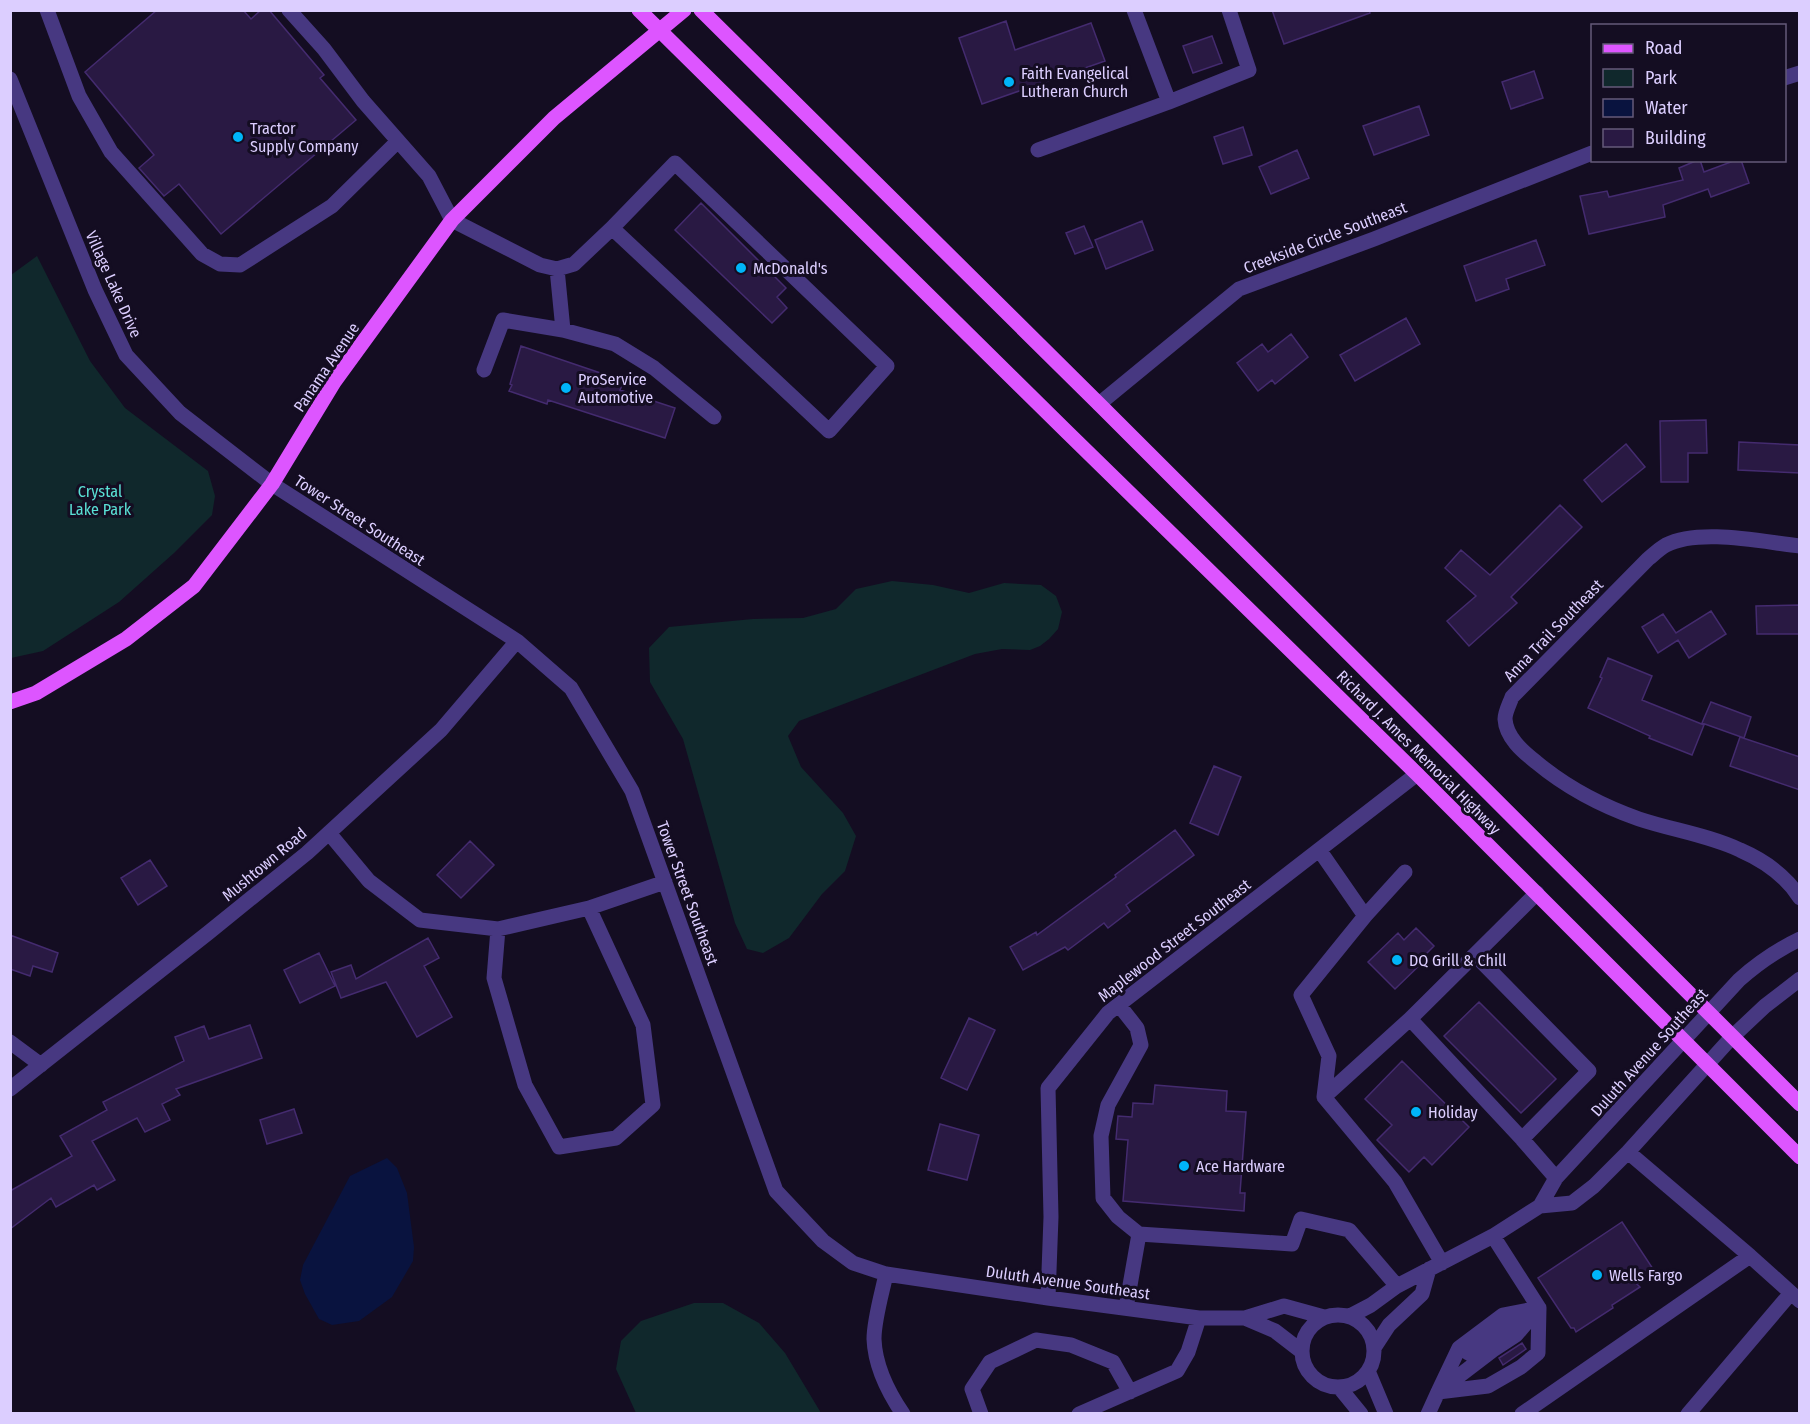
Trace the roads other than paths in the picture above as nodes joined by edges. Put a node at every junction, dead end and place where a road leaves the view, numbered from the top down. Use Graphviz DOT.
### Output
graph roads {
  1 [pos="47,10"];
  2 [pos="289,10"];
  3 [pos="639,10"];
  4 [pos="684,10"];
  5 [pos="701,10"];
  6 [pos="1134,10"];
  7 [pos="1229,10"];
  8 [pos="659,30"];
  9 [pos="10,80"];
  10 [pos="1169,102"];
  11 [pos="398,141"];
  12 [pos="1038,150"];
  13 [pos="1591,154"];
  14 [pos="452,220"];
  15 [pos="612,228"];
  16 [pos="557,269"];
  17 [pos="563,330"];
  18 [pos="484,370"];
  19 [pos="1099,404"];
  20 [pos="714,417"];
  21 [pos="272,484"];
  22 [pos="1800,546"];
  23 [pos="517,641"];
  24 [pos="10,702"];
  25 [pos="1417,774"];
  26 [pos="329,833"];
  27 [pos="1320,851"];
  28 [pos="1405,872"];
  29 [pos="665,882"];
  30 [pos="1537,893"];
  31 [pos="1800,898"];
  32 [pos="590,908"];
  33 [pos="1365,916"];
  34 [pos="498,929"];
  35 [pos="1800,939"];
  36 [pos="1475,955"];
  37 [pos="1800,979"];
  38 [pos="1119,1005"];
  39 [pos="1708,1013"];
  40 [pos="1410,1019"];
  41 [pos="1732,1037"];
  42 [pos="1684,1040"];
  43 [pos="10,1042"];
  44 [pos="1707,1063"];
  45 [pos="41,1065"];
  46 [pos="10,1089"];
  47 [pos="1324,1097"];
  48 [pos="1800,1104"];
  49 [pos="1522,1139"];
  50 [pos="1628,1152"];
  51 [pos="1800,1157"];
  52 [pos="1556,1179"];
  53 [pos="1540,1206"];
  54 [pos="1139,1234"];
  55 [pos="1493,1236"];
  56 [pos="1750,1256"];
  57 [pos="1436,1266"];
  58 [pos="886,1274"];
  59 [pos="1397,1286"];
  60 [pos="1795,1297"];
  61 [pos="1048,1298"];
  62 [pos="1126,1308"];
  63 [pos="1539,1308"];
  64 [pos="1350,1316"];
  65 [pos="1324,1317"];
  66 [pos="1199,1318"];
  67 [pos="1245,1318"];
  68 [pos="1374,1348"];
  69 [pos="1301,1351"];
  70 [pos="1368,1371"];
  71 [pos="1339,1387"];
  72 [pos="1130,1392"];
  73 [pos="1438,1392"];
  74 [pos="903,1413"];
  75 [pos="981,1413"];
  76 [pos="1079,1413"];
  77 [pos="1361,1413"];
  78 [pos="1386,1413"];
  79 [pos="1428,1413"];
  80 [pos="1522,1413"];
  81 [pos="1688,1413"];
  1 -- 11 [label="street"];
  2 -- 11 [label="street"];
  3 -- 8 [label="main road, Richard J. Ames Memorial Highway"];
  4 -- 8 [label="main road, Panama Avenue"];
  5 -- 19 [label="main road, Richard J. Ames Memorial Highway"];
  6 -- 10 [label="street"];
  7 -- 10 [label="street"];
  8 -- 14 [label="main road, Panama Avenue"];
  8 -- 25 [label="main road, Richard J. Ames Memorial Highway"];
  9 -- 21 [label="street, Village Lake Drive"];
  10 -- 12 [label="street"];
  11 -- 14 [label="street"];
  13 -- 19 [label="street, Creekside Circle Southeast"];
  14 -- 16 [label="street"];
  14 -- 21 [label="main road, Panama Avenue"];
  15 -- 15 [label="street"];
  15 -- 16 [label="street"];
  16 -- 17 [label="street"];
  17 -- 18 [label="street"];
  17 -- 20 [label="street"];
  19 -- 39 [label="main road, Richard J. Ames Memorial Highway"];
  21 -- 23 [label="street, Tower Street Southeast"];
  21 -- 24 [label="main road, Panama Avenue"];
  22 -- 31 [label="street, Anna Trail Southeast"];
  23 -- 26 [label="street, Mushtown Road"];
  23 -- 29 [label="street, Tower Street Southeast"];
  25 -- 27 [label="street, Maplewood Street Southeast"];
  25 -- 30 [label="main road, Richard J. Ames Memorial Highway"];
  26 -- 34 [label="street"];
  26 -- 45 [label="street, Mushtown Road"];
  27 -- 33 [label="street"];
  27 -- 38 [label="street, Maplewood Street Southeast"];
  28 -- 33 [label="street"];
  29 -- 32 [label="street"];
  29 -- 58 [label="street, Tower Street Southeast"];
  30 -- 36 [label="street"];
  30 -- 42 [label="main road, Richard J. Ames Memorial Highway"];
  32 -- 34 [label="street"];
  32 -- 34 [label="street"];
  33 -- 47 [label="street"];
  35 -- 39 [label="street, Duluth Avenue Southeast"];
  36 -- 40 [label="street"];
  36 -- 49 [label="street"];
  37 -- 41 [label="street, Duluth Avenue Southeast"];
  38 -- 54 [label="street"];
  38 -- 61 [label="street, Maplewood Street Southeast"];
  39 -- 41 [label="main road, Richard J. Ames Memorial Highway"];
  39 -- 42 [label="street, Duluth Avenue Southeast"];
  40 -- 47 [label="street"];
  40 -- 49 [label="street"];
  41 -- 44 [label="street, Duluth Avenue Southeast"];
  41 -- 48 [label="main road, Richard J. Ames Memorial Highway"];
  42 -- 44 [label="main road, Richard J. Ames Memorial Highway"];
  42 -- 52 [label="street, Duluth Avenue Southeast"];
  43 -- 45 [label="street"];
  44 -- 50 [label="street, Duluth Avenue Southeast"];
  44 -- 51 [label="main road, Richard J. Ames Memorial Highway"];
  45 -- 46 [label="street, Mushtown Road"];
  47 -- 57 [label="street"];
  49 -- 52 [label="street"];
  50 -- 53 [label="street, Duluth Avenue Southeast"];
  50 -- 56 [label="street"];
  52 -- 53 [label="street, Duluth Avenue Southeast"];
  53 -- 55 [label="street, Duluth Avenue Southeast"];
  54 -- 59 [label="street"];
  54 -- 62 [label="street"];
  55 -- 57 [label="street, Duluth Avenue Southeast"];
  55 -- 63 [label="street"];
  56 -- 60 [label="street"];
  56 -- 80 [label="street"];
  57 -- 59 [label="street, Duluth Avenue Southeast"];
  57 -- 68 [label="street"];
  58 -- 61 [label="street, Duluth Avenue Southeast"];
  58 -- 74 [label="street"];
  59 -- 64 [label="street, Duluth Avenue Southeast"];
  60 -- 81 [label="street"];
  61 -- 62 [label="street, Duluth Avenue Southeast"];
  62 -- 66 [label="street, Duluth Avenue Southeast"];
  63 -- 73 [label="street"];
  63 -- 73 [label="street"];
  63 -- 73 [label="street"];
  64 -- 65 [label="street"];
  64 -- 68 [label="street"];
  65 -- 67 [label="street, Duluth Avenue Southeast"];
  65 -- 69 [label="street"];
  66 -- 67 [label="street, Duluth Avenue Southeast"];
  66 -- 72 [label="street"];
  67 -- 69 [label="street, Duluth Avenue Southeast"];
  68 -- 70 [label="street"];
  69 -- 71 [label="street"];
  70 -- 71 [label="street"];
  70 -- 78 [label="street"];
  71 -- 77 [label="street"];
  72 -- 75 [label="street"];
  72 -- 76 [label="street"];
  73 -- 79 [label="street"];
}
